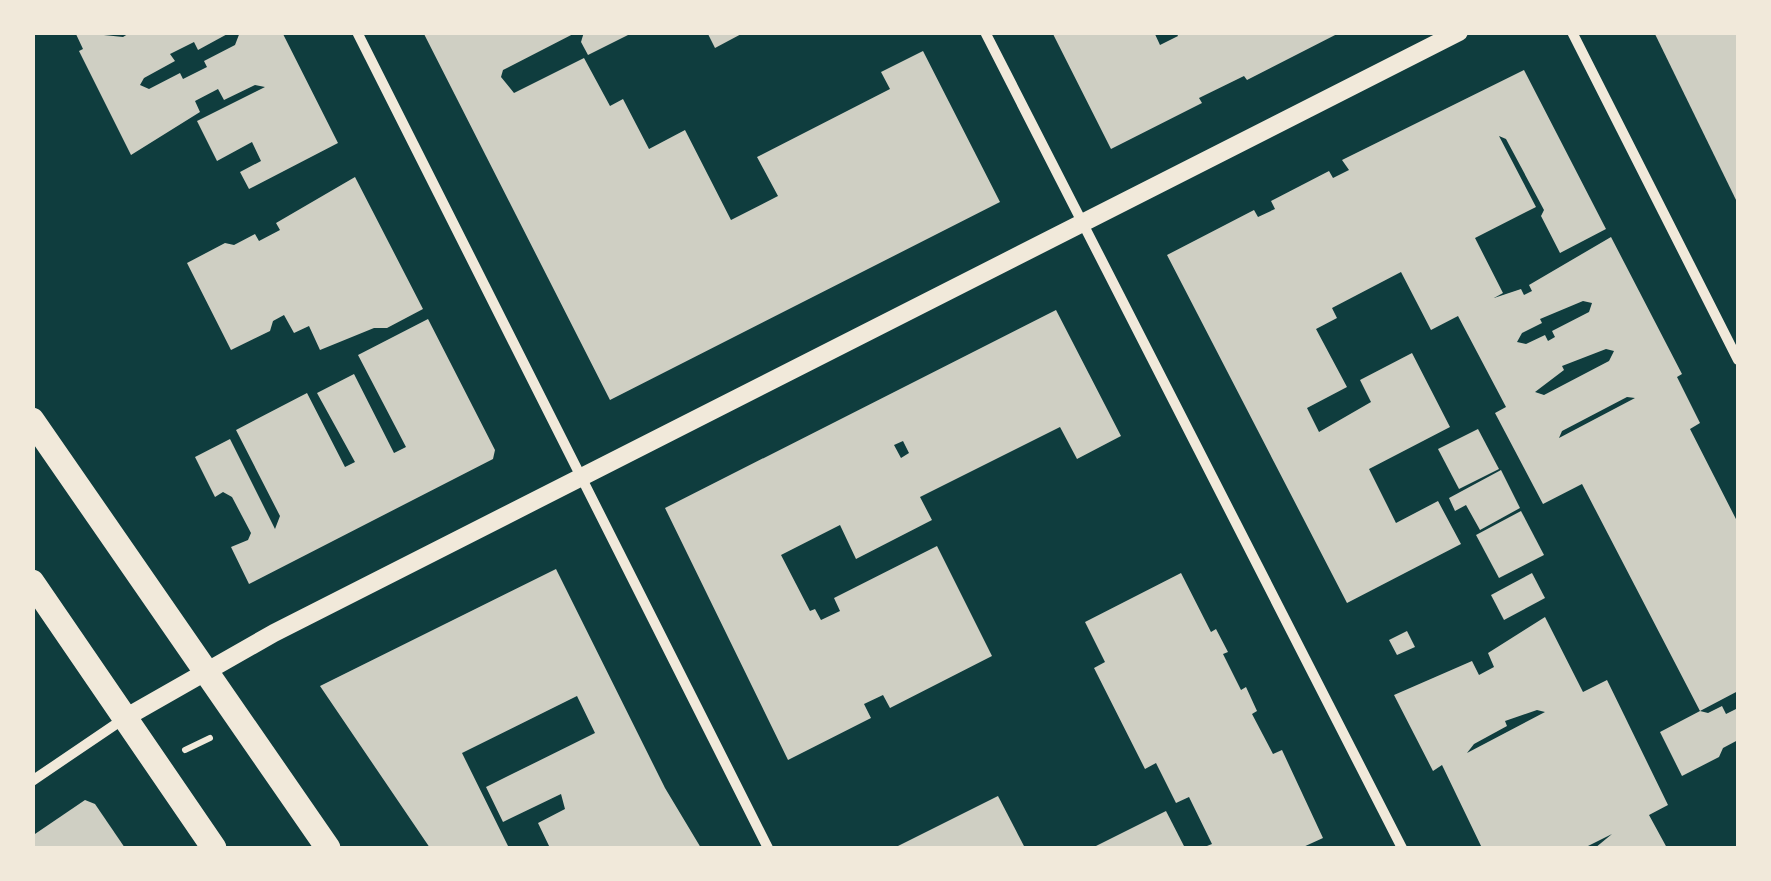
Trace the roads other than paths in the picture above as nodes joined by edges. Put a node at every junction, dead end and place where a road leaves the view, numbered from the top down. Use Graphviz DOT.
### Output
graph roads {
  1 [pos="357,32"];
  2 [pos="985,32"];
  3 [pos="1458,32"];
  4 [pos="1572,32"];
  5 [pos="1083,225"];
  6 [pos="1738,360"];
  7 [pos="32,420"];
  8 [pos="580,478"];
  9 [pos="32,582"];
  10 [pos="205,671"];
  11 [pos="123,719"];
  12 [pos="32,782"];
  13 [pos="214,848"];
  14 [pos="328,848"];
  15 [pos="768,848"];
  16 [pos="1402,848"];
  1 -- 8 [label="street"];
  2 -- 5 [label="street"];
  3 -- 5 [label="street"];
  4 -- 6 [label="street"];
  5 -- 8 [label="street"];
  5 -- 16 [label="street"];
  7 -- 10 [label="main road"];
  8 -- 10 [label="street"];
  8 -- 15 [label="street"];
  9 -- 11 [label="main road"];
  10 -- 11 [label="street"];
  10 -- 14 [label="main road"];
  11 -- 12 [label="street"];
  11 -- 13 [label="main road"];
}
